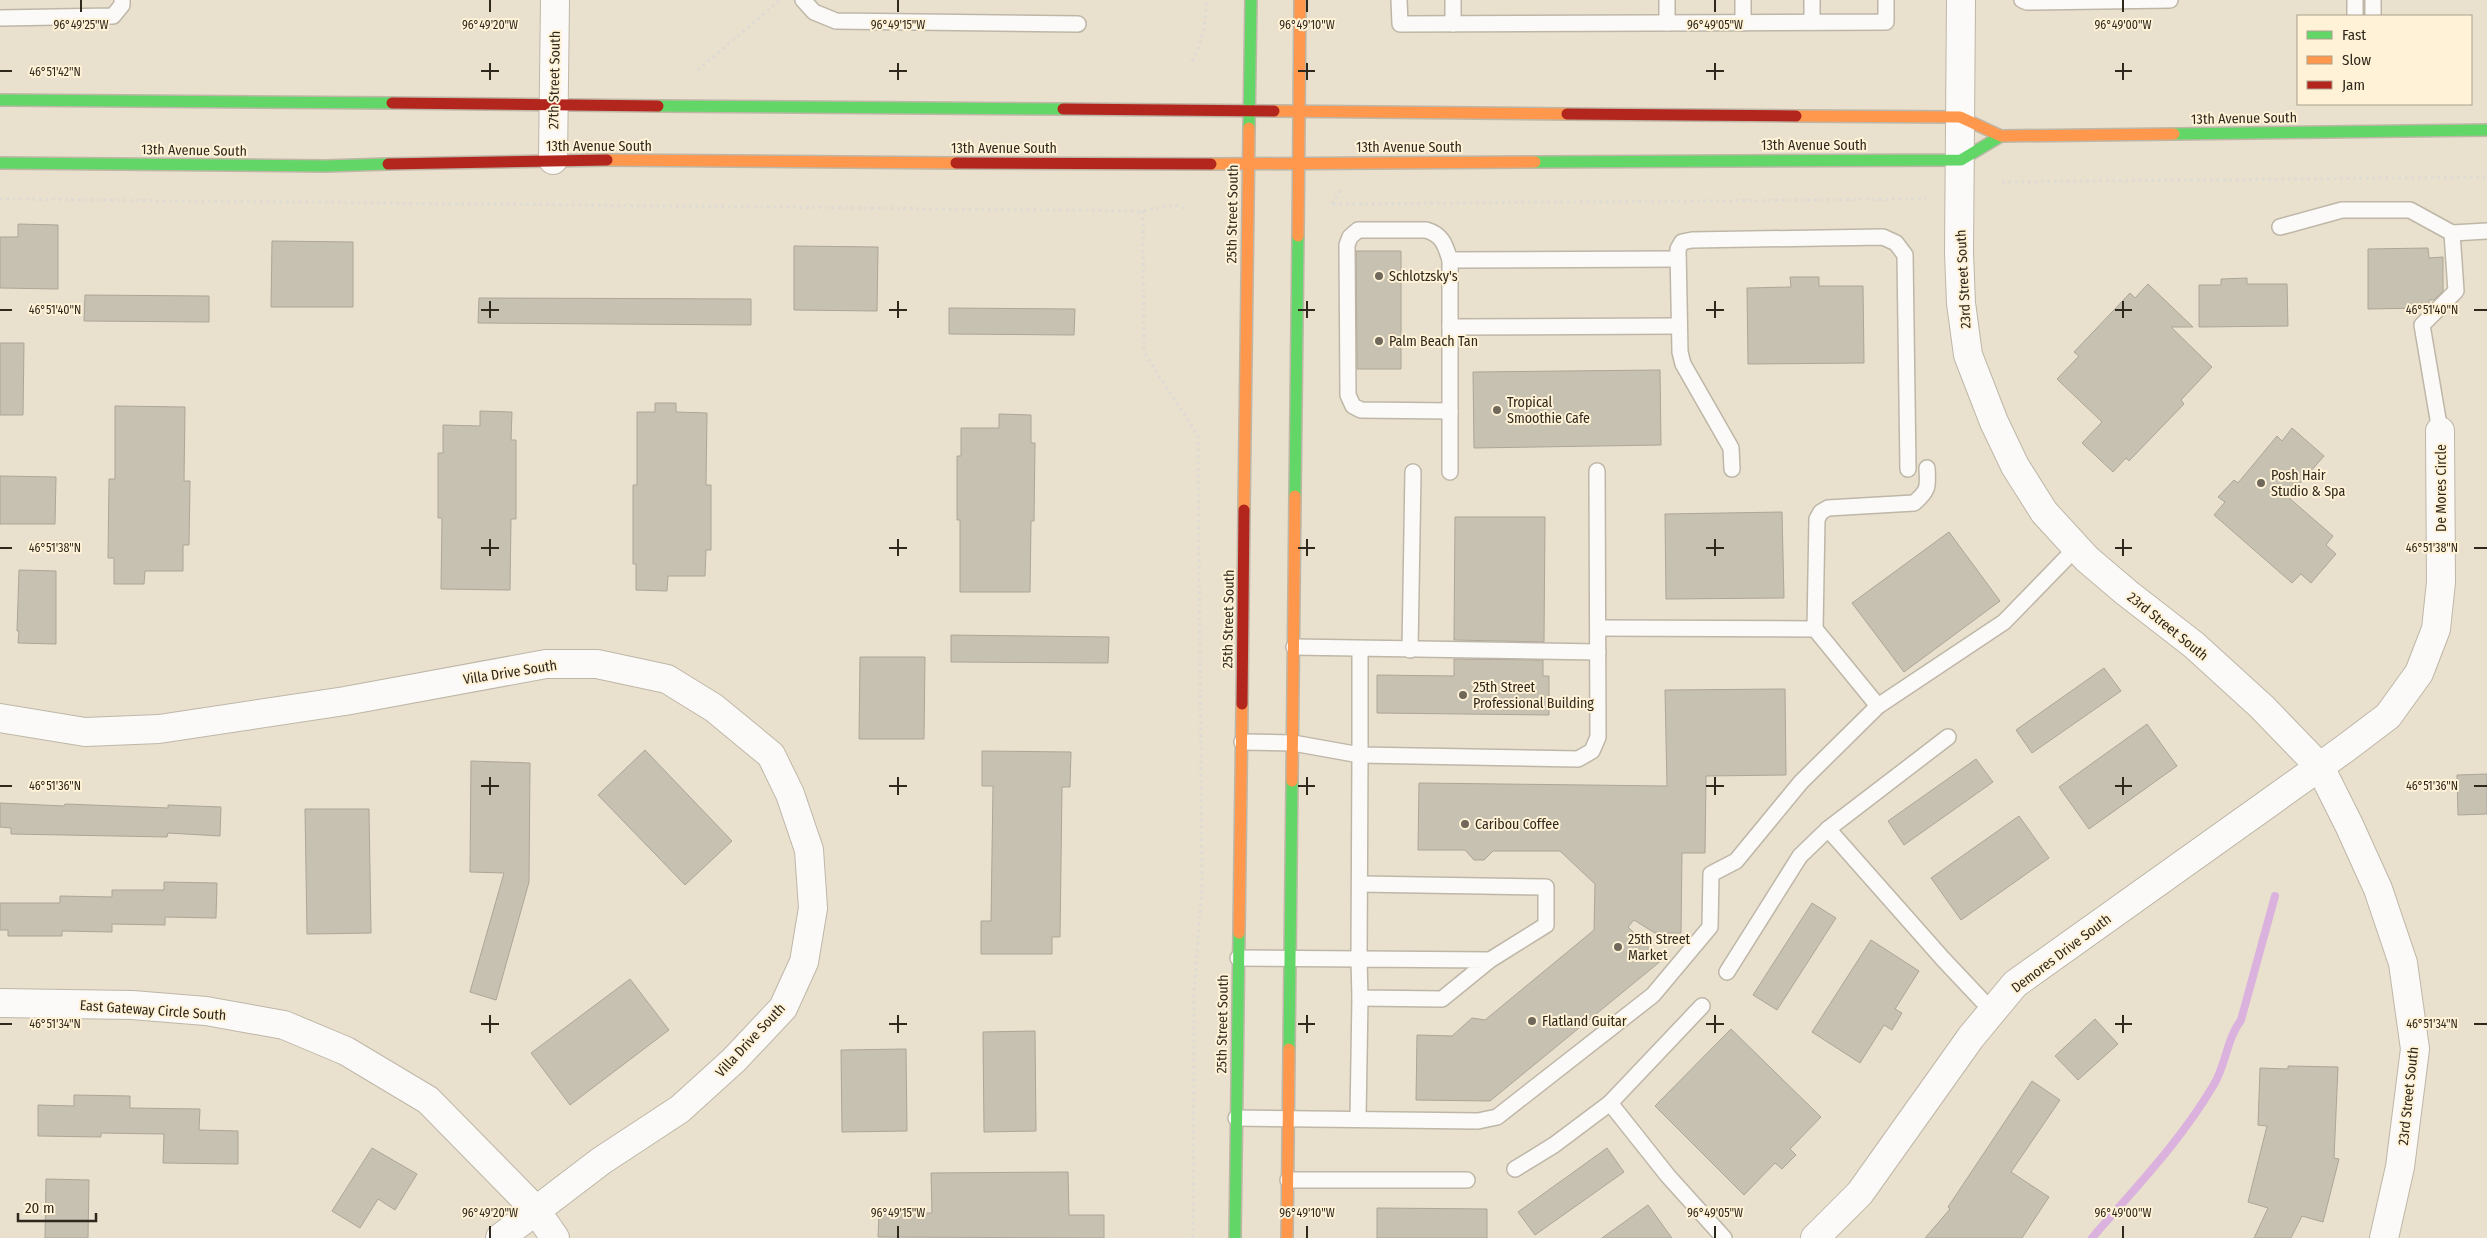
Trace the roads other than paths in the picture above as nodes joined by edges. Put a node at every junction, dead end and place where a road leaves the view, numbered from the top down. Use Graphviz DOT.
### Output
graph roads {
  1 [pos="122,0"];
  2 [pos="555,0"];
  3 [pos="803,0"];
  4 [pos="1250,0"];
  5 [pos="1300,0"];
  6 [pos="1400,0"];
  7 [pos="1453,0"];
  8 [pos="1667,0"];
  9 [pos="1743,0"];
  10 [pos="1812,0"];
  11 [pos="1886,0"];
  12 [pos="1961,0"];
  13 [pos="2022,0"];
  14 [pos="2170,0"];
  15 [pos="2355,0"];
  16 [pos="2373,0"];
  17 [pos="2355,15"];
  18 [pos="2373,15"];
  19 [pos="0,18"];
  20 [pos="1812,22"];
  21 [pos="1668,23"];
  22 [pos="1743,23"];
  23 [pos="1078,24"];
  24 [pos="1453,24"];
  25 [pos="0,100"];
  26 [pos="554,106"];
  27 [pos="1249,112"];
  28 [pos="1298,112"];
  29 [pos="1960,117"];
  30 [pos="2487,130"];
  31 [pos="2001,136"];
  32 [pos="553,160"];
  33 [pos="1961,160"];
  34 [pos="0,162"];
  35 [pos="1297,162"];
  36 [pos="1248,163"];
  37 [pos="2280,227"];
  38 [pos="2487,231"];
  39 [pos="2452,233"];
  40 [pos="1678,258"];
  41 [pos="1450,260"];
  42 [pos="1679,326"];
  43 [pos="1450,327"];
  44 [pos="1450,411"];
  45 [pos="2440,431"];
  46 [pos="1927,468"];
  47 [pos="1908,469"];
  48 [pos="1732,470"];
  49 [pos="1598,471"];
  50 [pos="1413,472"];
  51 [pos="1450,472"];
  52 [pos="2076,548"];
  53 [pos="1598,628"];
  54 [pos="1815,628"];
  55 [pos="1294,647"];
  56 [pos="1360,649"];
  57 [pos="1410,650"];
  58 [pos="1598,652"];
  59 [pos="1878,706"];
  60 [pos="0,718"];
  61 [pos="1948,737"];
  62 [pos="1242,742"];
  63 [pos="1294,742"];
  64 [pos="1360,754"];
  65 [pos="2320,767"];
  66 [pos="1828,829"];
  67 [pos="1360,884"];
  68 [pos="1238,958"];
  69 [pos="1290,958"];
  70 [pos="1359,959"];
  71 [pos="1490,960"];
  72 [pos="1727,972"];
  73 [pos="1360,998"];
  74 [pos="0,1003"];
  75 [pos="1702,1006"];
  76 [pos="1992,1011"];
  77 [pos="1610,1103"];
  78 [pos="1236,1118"];
  79 [pos="1288,1118"];
  80 [pos="1358,1118"];
  81 [pos="1515,1169"];
  82 [pos="1288,1180"];
  83 [pos="1467,1180"];
  84 [pos="534,1209"];
  85 [pos="500,1238"];
  86 [pos="555,1238"];
  87 [pos="1235,1238"];
  88 [pos="1287,1238"];
  89 [pos="1724,1238"];
  90 [pos="1815,1238"];
  91 [pos="2384,1238"];
  1 -- 19 [label="lane"];
  2 -- 26 [label="street, 27th Street South"];
  3 -- 23 [label="lane"];
  4 -- 27 [label="main road, 25th Street South"];
  5 -- 28 [label="main road"];
  6 -- 24 [label="lane"];
  7 -- 24 [label="lane"];
  8 -- 21 [label="lane"];
  9 -- 22 [label="lane"];
  10 -- 20 [label="lane"];
  11 -- 20 [label="lane"];
  12 -- 29 [label="street, 23rd Street South"];
  13 -- 14 [label="lane"];
  15 -- 17 [label="lane"];
  16 -- 18 [label="lane"];
  20 -- 22 [label="lane"];
  21 -- 22 [label="lane"];
  21 -- 24 [label="lane"];
  25 -- 26 [label="main road, 13th Avenue South"];
  26 -- 27 [label="main road, 13th Avenue South"];
  26 -- 32 [label="street, 27th Street South"];
  27 -- 28 [label="main road, 13th Avenue South"];
  27 -- 36 [label="main road, 25th Street South"];
  28 -- 29 [label="main road, 13th Avenue South"];
  28 -- 35 [label="main road"];
  29 -- 31 [label="main road, 13th Avenue South"];
  29 -- 33 [label="street, 23rd Street South"];
  30 -- 31 [label="main road, 13th Avenue South"];
  31 -- 33 [label="main road"];
  32 -- 34 [label="main road, 13th Avenue South"];
  32 -- 36 [label="main road, 13th Avenue South"];
  33 -- 35 [label="main road, 13th Avenue South"];
  33 -- 52 [label="street, 23rd Street South"];
  35 -- 36 [label="main road, 13th Avenue South"];
  35 -- 55 [label="main road"];
  36 -- 62 [label="main road, 25th Street South"];
  37 -- 39 [label="lane"];
  38 -- 39 [label="lane"];
  39 -- 45 [label="lane"];
  40 -- 41 [label="lane"];
  40 -- 42 [label="lane"];
  40 -- 47 [label="lane"];
  41 -- 43 [label="lane"];
  41 -- 44 [label="lane"];
  42 -- 43 [label="lane"];
  42 -- 48 [label="lane"];
  43 -- 44 [label="lane"];
  44 -- 51 [label="lane"];
  45 -- 65 [label="street, De Mores Circle"];
  46 -- 54 [label="lane"];
  49 -- 53 [label="lane"];
  50 -- 57 [label="lane"];
  52 -- 59 [label="lane"];
  52 -- 65 [label="street, 23rd Street South"];
  53 -- 54 [label="lane"];
  53 -- 58 [label="lane"];
  54 -- 59 [label="lane"];
  55 -- 56 [label="lane"];
  55 -- 63 [label="main road"];
  56 -- 57 [label="lane"];
  56 -- 64 [label="lane"];
  57 -- 58 [label="lane"];
  58 -- 64 [label="lane"];
  59 -- 80 [label="lane"];
  60 -- 84 [label="street, Villa Drive South"];
  61 -- 66 [label="lane"];
  62 -- 63 [label="lane"];
  62 -- 68 [label="main road, 25th Street South"];
  63 -- 64 [label="lane"];
  63 -- 69 [label="main road"];
  64 -- 67 [label="lane"];
  65 -- 76 [label="street, Demores Drive South"];
  65 -- 91 [label="street, 23rd Street South"];
  66 -- 72 [label="lane"];
  66 -- 76 [label="lane"];
  67 -- 70 [label="lane"];
  67 -- 71 [label="lane"];
  68 -- 69 [label="lane"];
  68 -- 78 [label="main road, 25th Street South"];
  69 -- 70 [label="lane"];
  69 -- 79 [label="main road"];
  70 -- 71 [label="lane"];
  70 -- 73 [label="lane"];
  71 -- 73 [label="lane"];
  73 -- 80 [label="lane"];
  74 -- 84 [label="street, East Gateway Circle South"];
  75 -- 77 [label="lane"];
  76 -- 90 [label="street, Demores Drive South"];
  77 -- 81 [label="lane"];
  77 -- 89 [label="lane"];
  78 -- 79 [label="lane"];
  78 -- 87 [label="main road, 25th Street South"];
  79 -- 80 [label="lane"];
  79 -- 82 [label="main road"];
  82 -- 83 [label="lane"];
  82 -- 88 [label="main road"];
  84 -- 85 [label="street, Villa Drive South"];
  84 -- 86 [label="street, East Gateway Circle South"];
}
